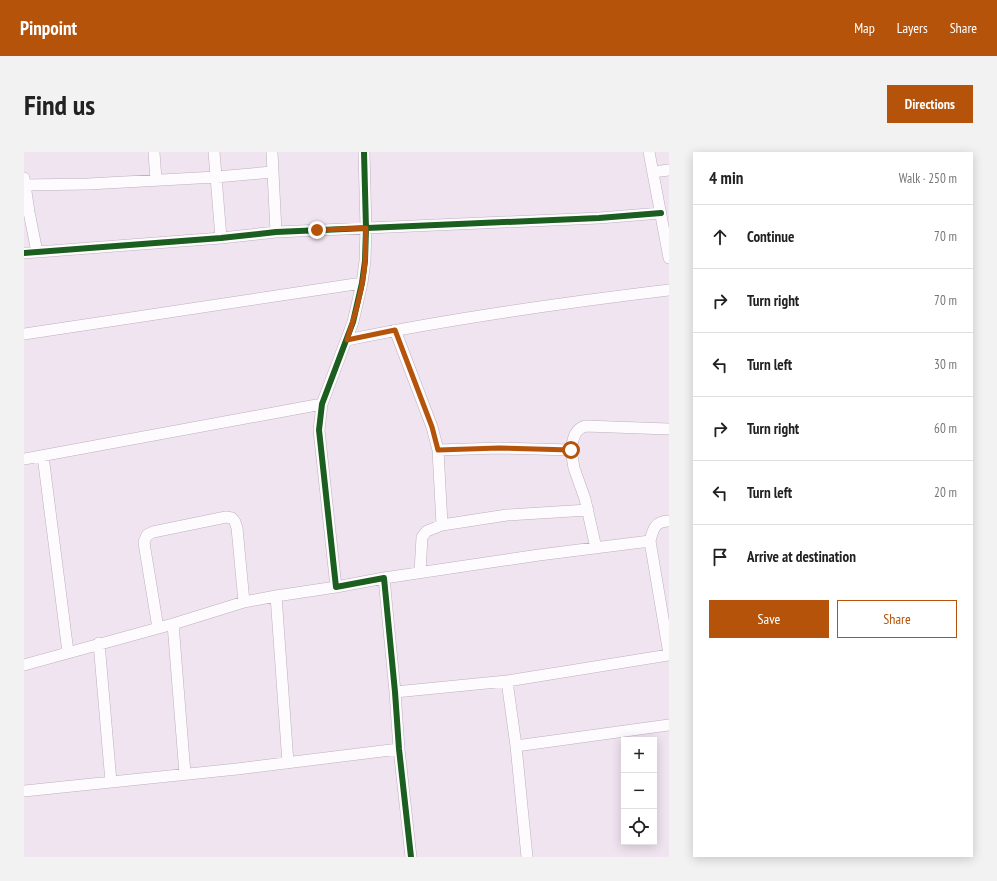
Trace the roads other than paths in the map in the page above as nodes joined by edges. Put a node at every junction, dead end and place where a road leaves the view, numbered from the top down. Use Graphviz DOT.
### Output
graph roads {
  1 [pos="154,152"];
  2 [pos="214,152"];
  3 [pos="272,152"];
  4 [pos="364,152"];
  5 [pos="649,152"];
  6 [pos="669,170"];
  7 [pos="272,172"];
  8 [pos="653,172"];
  9 [pos="216,176"];
  10 [pos="156,180"];
  11 [pos="24,182"];
  12 [pos="26,212"];
  13 [pos="661,213"];
  14 [pos="366,228"];
  15 [pos="276,232"];
  16 [pos="221,238"];
  17 [pos="37,252"];
  18 [pos="24,253"];
  19 [pos="669,258"];
  20 [pos="362,283"];
  21 [pos="669,290"];
  22 [pos="395,330"];
  23 [pos="24,334"];
  24 [pos="347,340"];
  25 [pos="322,404"];
  26 [pos="669,430"];
  27 [pos="438,450"];
  28 [pos="571,450"];
  29 [pos="43,456"];
  30 [pos="24,459"];
  31 [pos="588,510"];
  32 [pos="669,521"];
  33 [pos="442,525"];
  34 [pos="650,541"];
  35 [pos="596,548"];
  36 [pos="420,572"];
  37 [pos="384,578"];
  38 [pos="336,587"];
  39 [pos="276,596"];
  40 [pos="244,602"];
  41 [pos="173,624"];
  42 [pos="158,628"];
  43 [pos="99,644"];
  44 [pos="68,652"];
  45 [pos="669,654"];
  46 [pos="24,665"];
  47 [pos="507,681"];
  48 [pos="395,692"];
  49 [pos="669,725"];
  50 [pos="516,746"];
  51 [pos="399,749"];
  52 [pos="288,763"];
  53 [pos="185,774"];
  54 [pos="112,782"];
  55 [pos="24,791"];
  56 [pos="411,857"];
  57 [pos="527,857"];
  1 -- 10 [label="street"];
  2 -- 9 [label="street"];
  3 -- 7 [label="street"];
  4 -- 14 [label="street"];
  5 -- 8 [label="street"];
  6 -- 8 [label="street"];
  7 -- 9 [label="street"];
  7 -- 15 [label="street"];
  8 -- 13 [label="street"];
  9 -- 10 [label="street"];
  9 -- 16 [label="street"];
  10 -- 11 [label="street"];
  11 -- 12 [label="street"];
  12 -- 17 [label="street"];
  13 -- 14 [label="street"];
  13 -- 19 [label="street"];
  14 -- 15 [label="street"];
  14 -- 20 [label="street"];
  15 -- 16 [label="street"];
  16 -- 17 [label="street"];
  17 -- 18 [label="street"];
  20 -- 23 [label="street"];
  20 -- 24 [label="street"];
  21 -- 22 [label="street"];
  22 -- 24 [label="street"];
  22 -- 27 [label="street"];
  24 -- 25 [label="street"];
  25 -- 29 [label="street"];
  25 -- 38 [label="street"];
  26 -- 28 [label="street"];
  27 -- 28 [label="street"];
  27 -- 33 [label="street"];
  28 -- 31 [label="street"];
  29 -- 30 [label="street"];
  29 -- 44 [label="street"];
  31 -- 33 [label="street"];
  31 -- 35 [label="street"];
  32 -- 34 [label="street"];
  33 -- 36 [label="street"];
  34 -- 35 [label="street"];
  34 -- 45 [label="street"];
  35 -- 36 [label="street"];
  36 -- 37 [label="street"];
  37 -- 38 [label="street"];
  37 -- 48 [label="street"];
  38 -- 39 [label="street"];
  39 -- 40 [label="street"];
  39 -- 52 [label="street"];
  40 -- 41 [label="street"];
  40 -- 42 [label="street"];
  41 -- 42 [label="street"];
  41 -- 53 [label="street"];
  42 -- 43 [label="street"];
  43 -- 44 [label="street"];
  43 -- 54 [label="street"];
  44 -- 46 [label="street"];
  45 -- 47 [label="street"];
  47 -- 48 [label="street"];
  47 -- 50 [label="street"];
  48 -- 51 [label="street"];
  49 -- 50 [label="street"];
  50 -- 57 [label="street"];
  51 -- 52 [label="street"];
  51 -- 56 [label="street"];
  52 -- 53 [label="street"];
  53 -- 54 [label="street"];
  54 -- 55 [label="street"];
}
